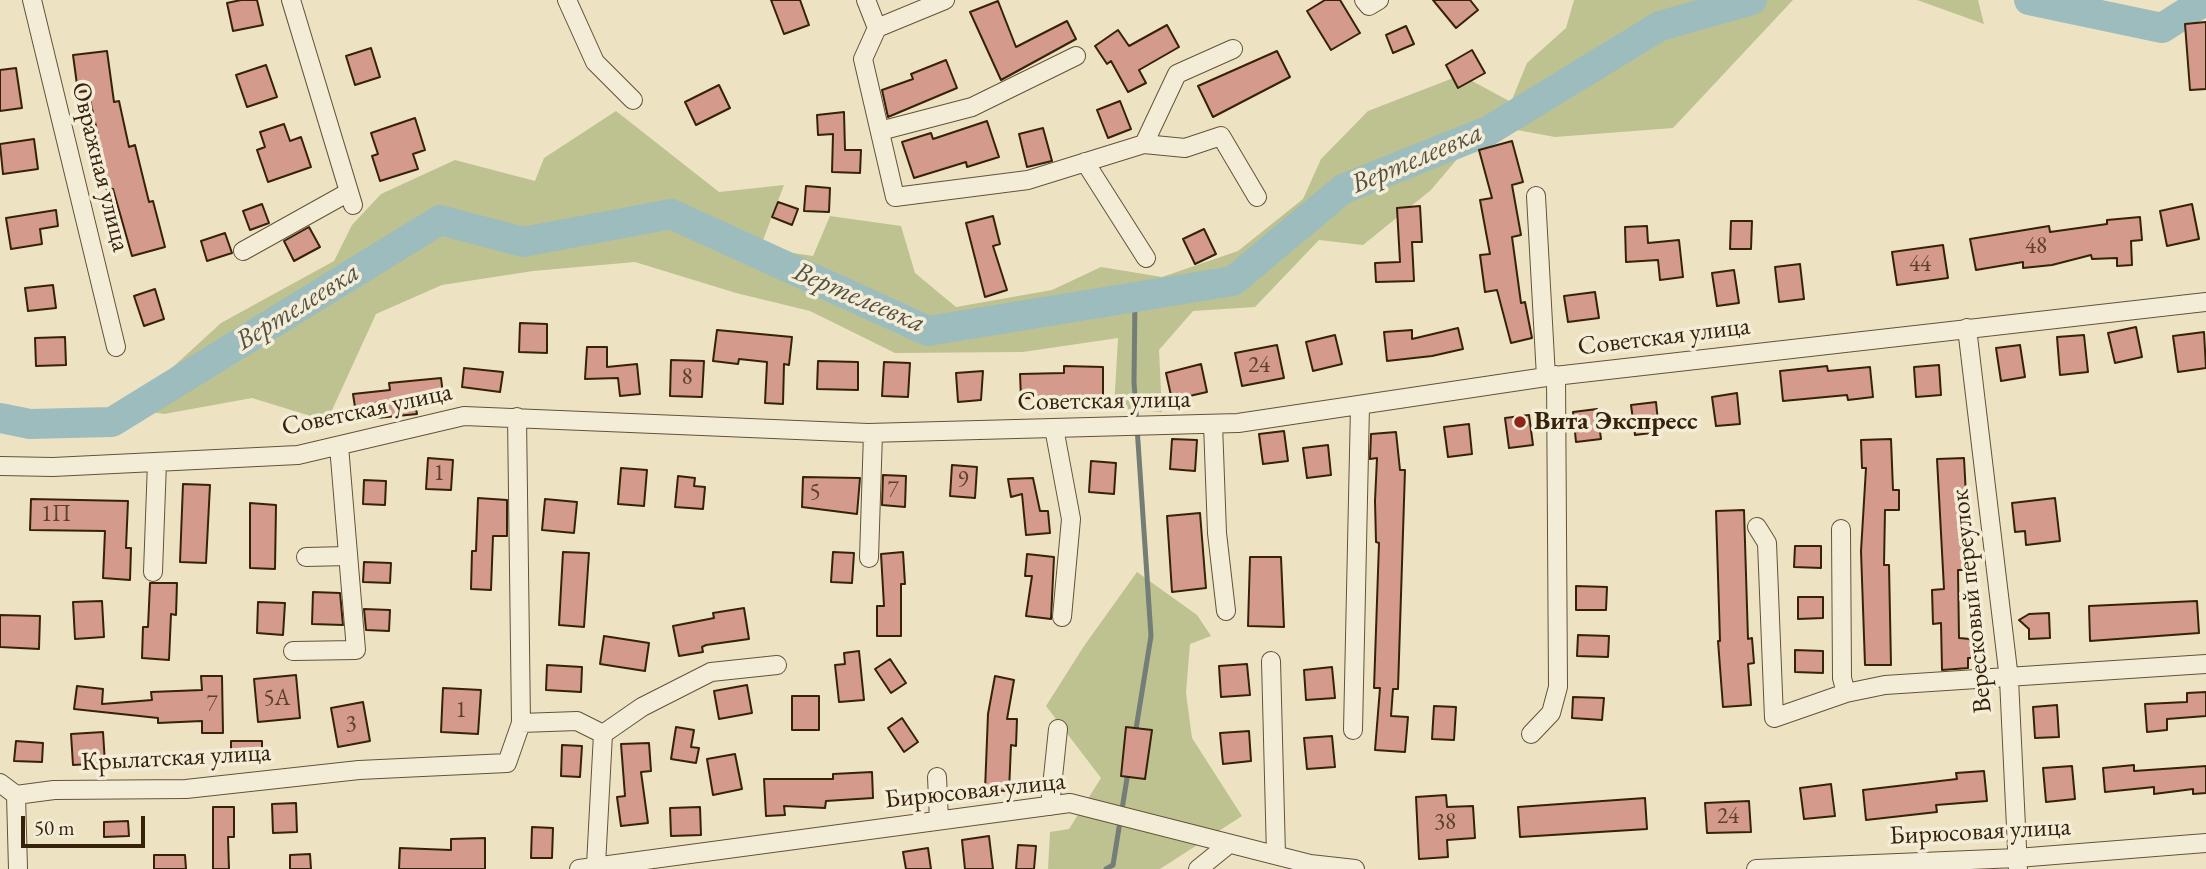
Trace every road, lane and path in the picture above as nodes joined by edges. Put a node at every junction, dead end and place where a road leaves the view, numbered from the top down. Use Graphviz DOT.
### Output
graph roads {
  1 [pos="32,0"];
  2 [pos="290,0"];
  3 [pos="567,0"];
  4 [pos="866,0"];
  5 [pos="945,0"];
  6 [pos="1364,0"];
  7 [pos="1379,0"];
  8 [pos="877,28"];
  9 [pos="1233,49"];
  10 [pos="1076,56"];
  11 [pos="633,100"];
  12 [pos="880,131"];
  13 [pos="1143,144"];
  14 [pos="1085,162"];
  15 [pos="1536,196"];
  16 [pos="1257,197"];
  17 [pos="243,251"];
  18 [pos="1146,258"];
  19 [pos="2206,302"];
  20 [pos="1967,328"];
  21 [pos="116,347"];
  22 [pos="1551,376"];
  23 [pos="1360,406"];
  24 [pos="517,417"];
  25 [pos="1213,424"];
  26 [pos="1054,428"];
  27 [pos="873,433"];
  28 [pos="339,446"];
  29 [pos="157,462"];
  30 [pos="0,466"];
  31 [pos="1757,527"];
  32 [pos="1841,529"];
  33 [pos="348,556"];
  34 [pos="306,557"];
  35 [pos="869,558"];
  36 [pos="153,572"];
  37 [pos="1226,611"];
  38 [pos="1062,617"];
  39 [pos="293,651"];
  40 [pos="1271,661"];
  41 [pos="2206,664"];
  42 [pos="776,665"];
  43 [pos="2009,679"];
  44 [pos="1846,693"];
  45 [pos="521,723"];
  46 [pos="1058,729"];
  47 [pos="1353,730"];
  48 [pos="603,734"];
  49 [pos="1531,734"];
  50 [pos="937,777"];
  51 [pos="0,783"];
  52 [pos="16,795"];
  53 [pos="1050,806"];
  54 [pos="939,820"];
  55 [pos="2206,843"];
  56 [pos="1229,844"];
  57 [pos="1276,855"];
  58 [pos="2017,863"];
  59 [pos="588,867"];
  60 [pos="1328,868"];
  61 [pos="18,869"];
  62 [pos="1198,869"];
  63 [pos="1355,869"];
  64 [pos="1756,869"];
  1 -- 21 [label="street, Овражная улица"];
  2 -- 17 [label="street"];
  3 -- 11 [label="street"];
  4 -- 8 [label="street"];
  5 -- 8 [label="street"];
  6 -- 7 [label="street"];
  8 -- 12 [label="street"];
  9 -- 13 [label="street"];
  10 -- 12 [label="street"];
  12 -- 14 [label="street"];
  13 -- 14 [label="street"];
  13 -- 16 [label="street"];
  14 -- 18 [label="street"];
  15 -- 22 [label="street"];
  19 -- 20 [label="street, Советская улица"];
  20 -- 22 [label="street, Советская улица"];
  20 -- 43 [label="street, Вересковый переулок"];
  22 -- 23 [label="street, Советская улица"];
  22 -- 49 [label="street"];
  23 -- 25 [label="street, Советская улица"];
  23 -- 47 [label="street"];
  24 -- 27 [label="street, Советская улица"];
  24 -- 28 [label="street, Советская улица"];
  24 -- 45 [label="street"];
  25 -- 26 [label="street, Советская улица"];
  25 -- 37 [label="street"];
  26 -- 27 [label="street, Советская улица"];
  26 -- 38 [label="street"];
  27 -- 35 [label="street"];
  28 -- 29 [label="street, Советская улица"];
  28 -- 33 [label="street"];
  29 -- 30 [label="street, Советская улица"];
  29 -- 36 [label="street"];
  31 -- 44 [label="street"];
  32 -- 44 [label="street"];
  33 -- 34 [label="street"];
  33 -- 39 [label="street"];
  40 -- 57 [label="street"];
  41 -- 43 [label="street"];
  42 -- 48 [label="street"];
  43 -- 44 [label="street"];
  43 -- 58 [label="street, Вересковый переулок"];
  45 -- 48 [label="street"];
  45 -- 52 [label="street, Крылатская улица"];
  46 -- 53 [label="street"];
  48 -- 59 [label="street"];
  50 -- 54 [label="street"];
  51 -- 52 [label="street"];
  52 -- 61 [label="street"];
  53 -- 54 [label="street, Бирюсовая улица"];
  53 -- 56 [label="street, Бирюсовая улица"];
  54 -- 59 [label="street, Бирюсовая улица"];
  55 -- 58 [label="street, Бирюсовая улица"];
  56 -- 57 [label="street, Бирюсовая улица"];
  56 -- 62 [label="street"];
  57 -- 60 [label="street, Бирюсовая улица"];
  58 -- 64 [label="street, Бирюсовая улица"];
  60 -- 63 [label="street, Бирюсовая улица"];
}
